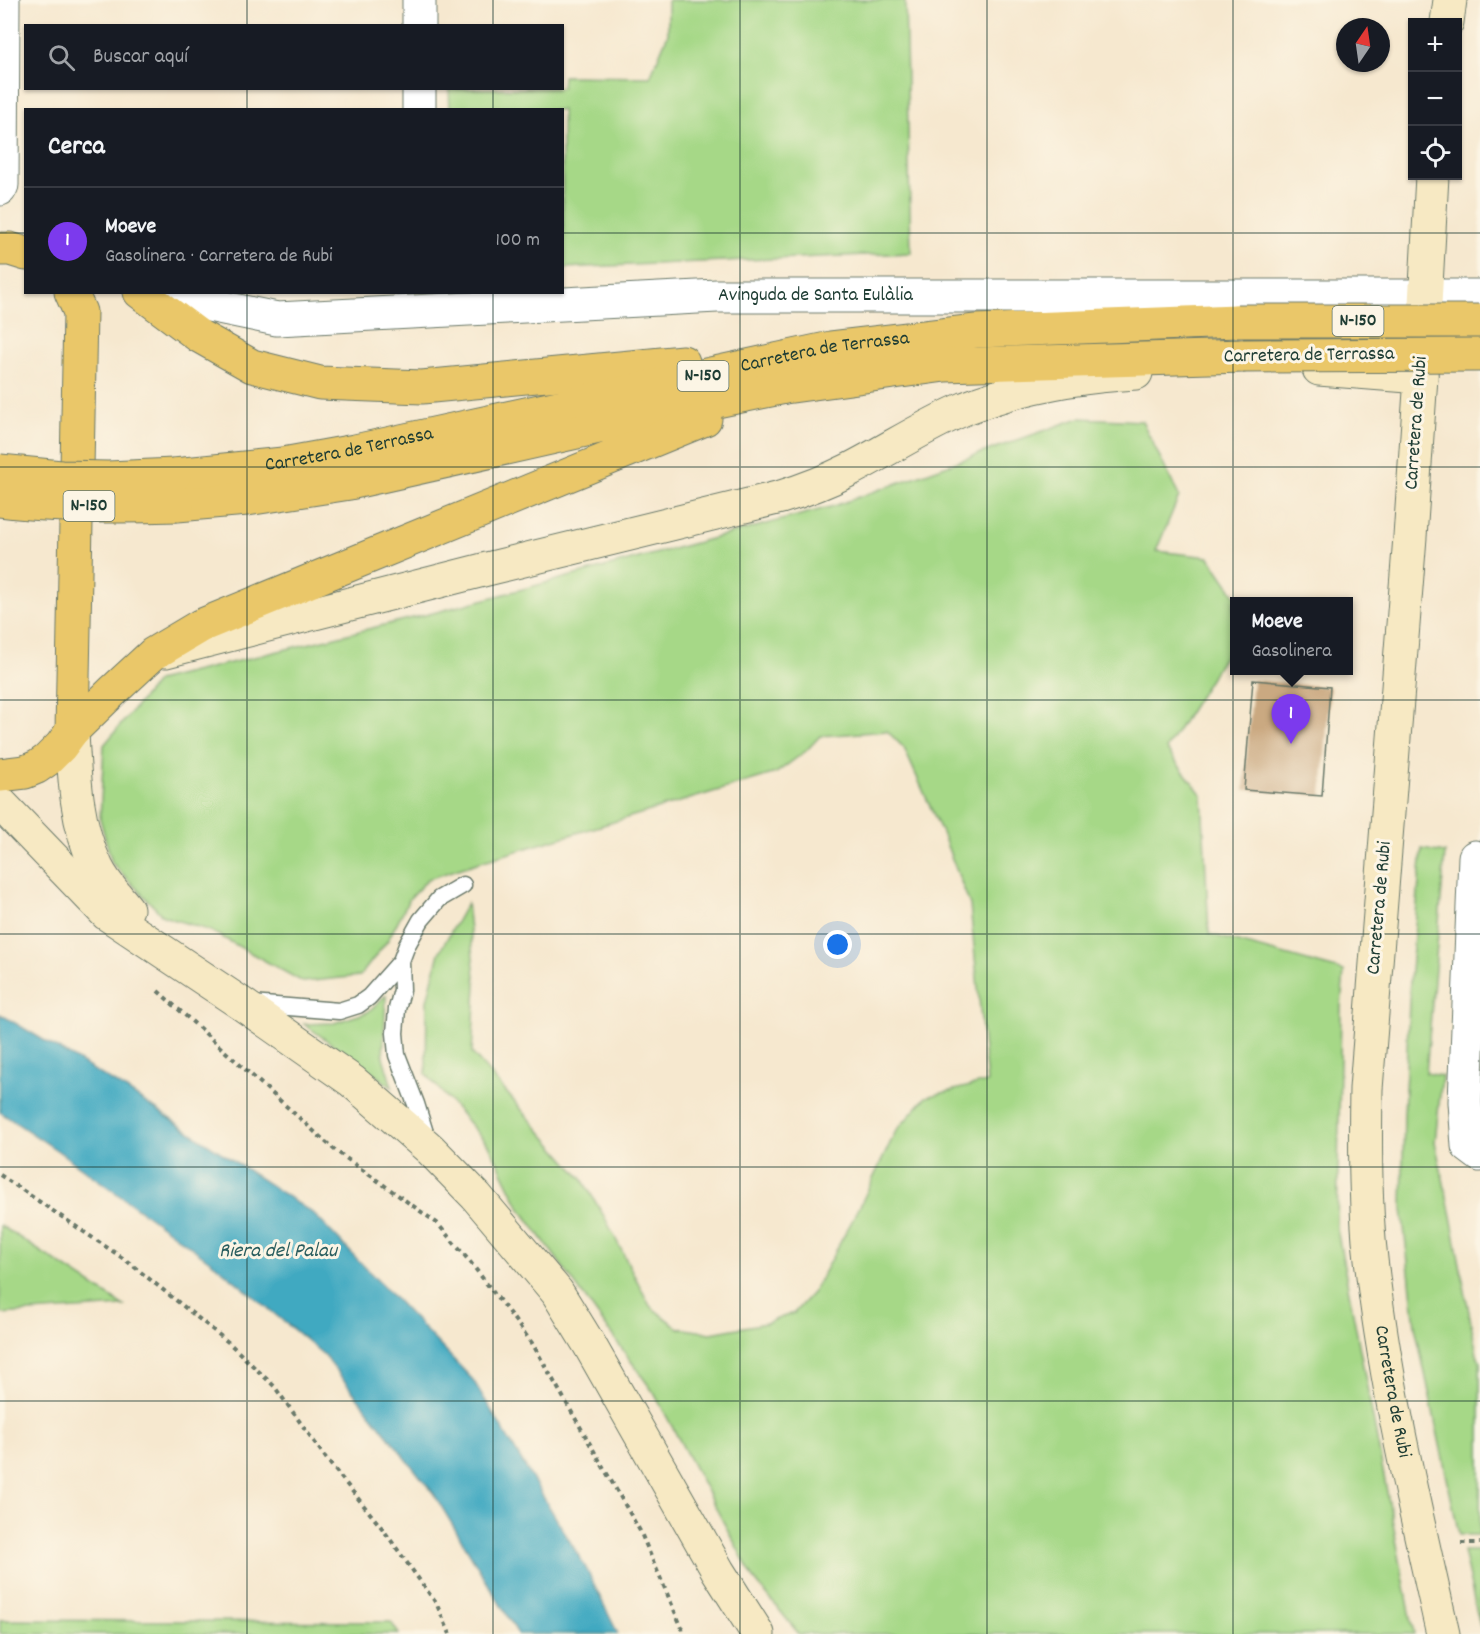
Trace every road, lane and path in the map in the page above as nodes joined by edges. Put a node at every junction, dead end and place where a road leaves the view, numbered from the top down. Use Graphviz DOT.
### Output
graph roads {
  1 [pos="3,0"];
  2 [pos="419,0"];
  3 [pos="1450,0"];
  4 [pos="1448,18"];
  5 [pos="419,24"];
  6 [pos="419,90"];
  7 [pos="419,108"];
  8 [pos="1432,180"];
  9 [pos="0,189"];
  10 [pos="0,249"];
  11 [pos="24,253"];
  12 [pos="72,294"];
  13 [pos="143,294"];
  14 [pos="162,294"];
  15 [pos="1425,296"];
  16 [pos="1480,296"];
  17 [pos="419,302"];
  18 [pos="1480,321"];
  19 [pos="831,348"];
  20 [pos="1480,355"];
  21 [pos="1421,377"];
  22 [pos="785,387"];
  23 [pos="0,471"];
  24 [pos="176,490"];
  25 [pos="0,500"];
  26 [pos="153,654"];
  27 [pos="72,731"];
  28 [pos="0,775"];
  29 [pos="0,803"];
  30 [pos="1475,857"];
  31 [pos="463,885"];
  32 [pos="158,948"];
  33 [pos="401,962"];
  34 [pos="158,992"];
  35 [pos="242,1004"];
  36 [pos="430,1149"];
  37 [pos="1480,1155"];
  38 [pos="0,1175"];
  39 [pos="1461,1543"];
  40 [pos="1480,1543"];
  41 [pos="450,1634"];
  42 [pos="683,1634"];
  43 [pos="758,1634"];
  44 [pos="1443,1634"];
  1 -- 9 [label="street"];
  2 -- 5 [label="street"];
  3 -- 4 [label="street"];
  6 -- 7 [label="street"];
  8 -- 15 [label="street, Carretera de Rubi"];
  10 -- 11 [label="main road"];
  12 -- 27 [label="main road"];
  13 -- 19 [label="main road"];
  14 -- 17 [label="street, Avinguda de Santa Eulàlia"];
  15 -- 16 [label="street, Avinguda de Santa Eulàlia"];
  15 -- 17 [label="street, Avinguda de Santa Eulàlia"];
  15 -- 21 [label="street, Carretera de Rubi"];
  18 -- 19 [label="main road, Carretera de Terrassa / N-150, bridge"];
  19 -- 24 [label="main road, Carretera de Terrassa / N-150"];
  20 -- 22 [label="main road, Carretera de Terrassa / N-150, bridge"];
  21 -- 26 [label="street"];
  21 -- 44 [label="street, Carretera de Rubi"];
  22 -- 24 [label="main road, Carretera de Terrassa / N-150"];
  22 -- 26 [label="main road"];
  23 -- 24 [label="main road, Carretera de Terrassa / N-150, bridge"];
  24 -- 25 [label="main road, Carretera de Terrassa / N-150, bridge"];
  26 -- 27 [label="main road"];
  27 -- 28 [label="main road"];
  27 -- 32 [label="street"];
  29 -- 32 [label="street"];
  30 -- 37 [label="street"];
  31 -- 33 [label="lane"];
  32 -- 35 [label="street"];
  33 -- 35 [label="lane"];
  33 -- 36 [label="lane"];
  34 -- 42 [label="path"];
  35 -- 36 [label="street"];
  36 -- 43 [label="street"];
  38 -- 41 [label="path"];
  39 -- 40 [label="path"];
}
